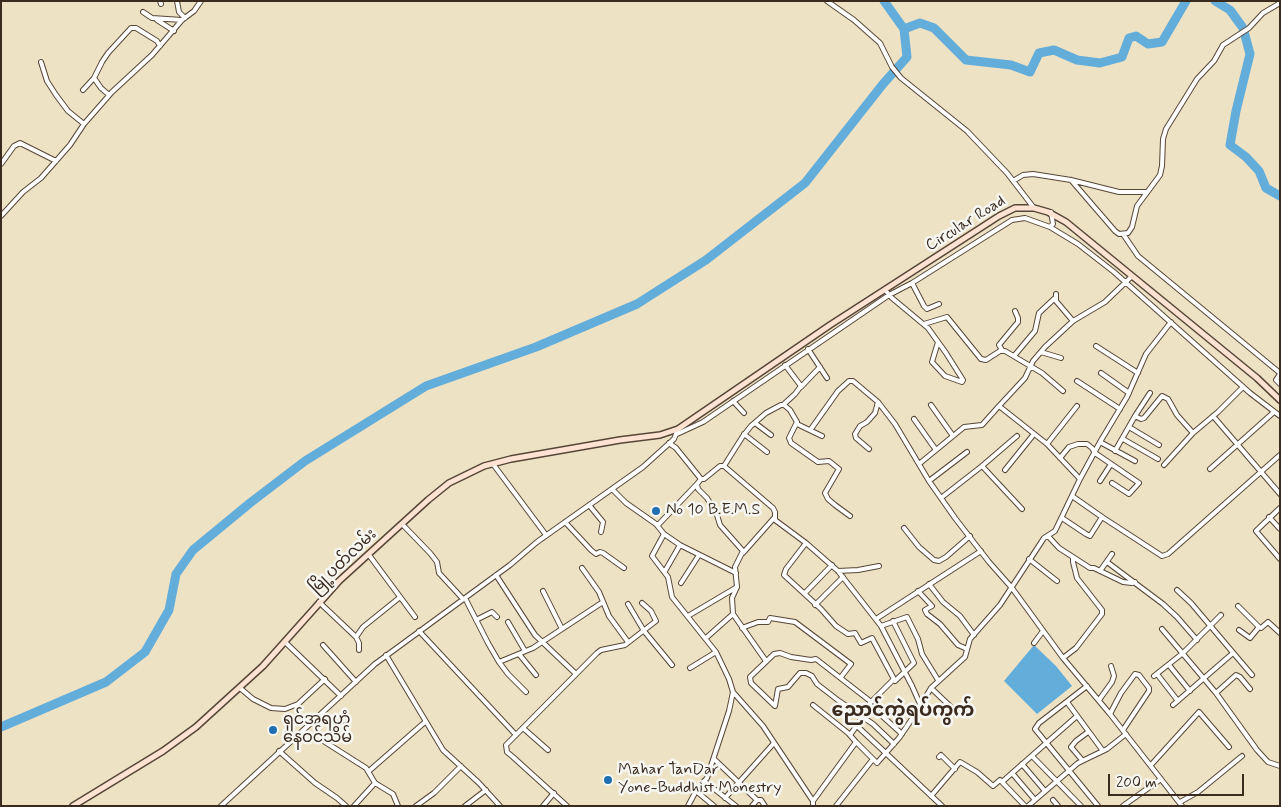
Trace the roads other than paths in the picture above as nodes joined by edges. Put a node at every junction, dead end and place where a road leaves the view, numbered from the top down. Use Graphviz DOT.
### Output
graph roads {
  1 [pos="177,1"];
  2 [pos="201,1"];
  3 [pos="827,1"];
  4 [pos="1280,3"];
  5 [pos="143,12"];
  6 [pos="152,18"];
  7 [pos="184,19"];
  8 [pos="174,31"];
  9 [pos="160,46"];
  10 [pos="41,62"];
  11 [pos="94,78"];
  12 [pos="84,90"];
  13 [pos="110,95"];
  14 [pos="84,124"];
  15 [pos="56,160"];
  16 [pos="1,164"];
  17 [pos="1014,180"];
  18 [pos="1071,180"];
  19 [pos="1147,192"];
  20 [pos="1034,208"];
  21 [pos="1051,212"];
  22 [pos="1,216"];
  23 [pos="1050,227"];
  24 [pos="1124,234"];
  25 [pos="1131,277"];
  26 [pos="1126,282"];
  27 [pos="912,283"];
  28 [pos="887,292"];
  29 [pos="939,304"];
  30 [pos="1015,311"];
  31 [pos="1073,321"];
  32 [pos="1171,322"];
  33 [pos="924,324"];
  34 [pos="938,342"];
  35 [pos="1096,346"];
  36 [pos="808,349"];
  37 [pos="1002,350"];
  38 [pos="1041,352"];
  39 [pos="1014,356"];
  40 [pos="1061,358"];
  41 [pos="785,365"];
  42 [pos="1031,366"];
  43 [pos="820,367"];
  44 [pos="1101,373"];
  45 [pos="1138,373"];
  46 [pos="1280,373"];
  47 [pos="827,378"];
  48 [pos="1077,381"];
  49 [pos="1280,384"];
  50 [pos="801,387"];
  51 [pos="1244,387"];
  52 [pos="1063,392"];
  53 [pos="1129,393"];
  54 [pos="1150,393"];
  55 [pos="1280,400"];
  56 [pos="733,401"];
  57 [pos="878,402"];
  58 [pos="783,405"];
  59 [pos="931,406"];
  60 [pos="999,406"];
  61 [pos="1077,406"];
  62 [pos="1120,409"];
  63 [pos="1274,412"];
  64 [pos="744,413"];
  65 [pos="1135,416"];
  66 [pos="1213,416"];
  67 [pos="1280,416"];
  68 [pos="914,419"];
  69 [pos="755,423"];
  70 [pos="797,424"];
  71 [pos="1129,427"];
  72 [pos="811,429"];
  73 [pos="678,431"];
  74 [pos="1192,433"];
  75 [pos="744,434"];
  76 [pos="1034,434"];
  77 [pos="771,435"];
  78 [pos="822,436"];
  79 [pos="953,436"];
  80 [pos="1017,436"];
  81 [pos="1123,438"];
  82 [pos="1100,442"];
  83 [pos="669,443"];
  84 [pos="1047,444"];
  85 [pos="1237,444"];
  86 [pos="1159,445"];
  87 [pos="869,449"];
  88 [pos="936,450"];
  89 [pos="1115,451"];
  90 [pos="767,452"];
  91 [pos="968,452"];
  92 [pos="1096,453"];
  93 [pos="1280,455"];
  94 [pos="1060,458"];
  95 [pos="1158,459"];
  96 [pos="1135,461"];
  97 [pos="493,464"];
  98 [pos="919,464"];
  99 [pos="1111,464"];
  100 [pos="1164,465"];
  101 [pos="724,466"];
  102 [pos="982,466"];
  103 [pos="1210,469"];
  104 [pos="1005,470"];
  105 [pos="1261,472"];
  106 [pos="701,479"];
  107 [pos="1080,479"];
  108 [pos="929,481"];
  109 [pos="1100,481"];
  110 [pos="697,484"];
  111 [pos="1112,484"];
  112 [pos="612,489"];
  113 [pos="1280,494"];
  114 [pos="1072,496"];
  115 [pos="941,498"];
  116 [pos="590,505"];
  117 [pos="1280,508"];
  118 [pos="1022,509"];
  119 [pos="850,516"];
  120 [pos="1102,517"];
  121 [pos="1269,517"];
  122 [pos="774,518"];
  123 [pos="1062,518"];
  124 [pos="565,522"];
  125 [pos="402,524"];
  126 [pos="656,524"];
  127 [pos="904,528"];
  128 [pos="1280,529"];
  129 [pos="601,532"];
  130 [pos="664,534"];
  131 [pos="546,536"];
  132 [pos="970,536"];
  133 [pos="1048,536"];
  134 [pos="806,543"];
  135 [pos="680,546"];
  136 [pos="981,551"];
  137 [pos="743,553"];
  138 [pos="1112,554"];
  139 [pos="368,555"];
  140 [pos="698,556"];
  141 [pos="1073,558"];
  142 [pos="1029,559"];
  143 [pos="1280,559"];
  144 [pos="1107,562"];
  145 [pos="832,565"];
  146 [pos="878,566"];
  147 [pos="582,568"];
  148 [pos="624,568"];
  149 [pos="665,571"];
  150 [pos="838,571"];
  151 [pos="1100,571"];
  152 [pos="736,573"];
  153 [pos="496,575"];
  154 [pos="843,577"];
  155 [pos="1057,581"];
  156 [pos="1135,582"];
  157 [pos="681,583"];
  158 [pos="929,584"];
  159 [pos="738,586"];
  160 [pos="1012,588"];
  161 [pos="1177,590"];
  162 [pos="543,591"];
  163 [pos="918,591"];
  164 [pos="805,593"];
  165 [pos="399,598"];
  166 [pos="464,598"];
  167 [pos="319,602"];
  168 [pos="603,602"];
  169 [pos="628,604"];
  170 [pos="642,604"];
  171 [pos="816,604"];
  172 [pos="1238,606"];
  173 [pos="733,614"];
  174 [pos="1222,615"];
  175 [pos="688,616"];
  176 [pos="415,617"];
  177 [pos="497,617"];
  178 [pos="876,619"];
  179 [pos="476,620"];
  180 [pos="893,621"];
  181 [pos="508,622"];
  182 [pos="881,626"];
  183 [pos="1211,626"];
  184 [pos="1259,627"];
  185 [pos="742,628"];
  186 [pos="562,629"];
  187 [pos="1162,629"];
  188 [pos="1239,630"];
  189 [pos="419,631"];
  190 [pos="644,631"];
  191 [pos="1043,631"];
  192 [pos="1280,633"];
  193 [pos="974,635"];
  194 [pos="356,637"];
  195 [pos="706,638"];
  196 [pos="1197,640"];
  197 [pos="285,642"];
  198 [pos="543,642"];
  199 [pos="628,642"];
  200 [pos="1034,643"];
  201 [pos="323,645"];
  202 [pos="967,649"];
  203 [pos="359,650"];
  204 [pos="525,651"];
  205 [pos="716,652"];
  206 [pos="1183,653"];
  207 [pos="1234,653"];
  208 [pos="519,654"];
  209 [pos="386,655"];
  210 [pos="1063,658"];
  211 [pos="766,661"];
  212 [pos="499,662"];
  213 [pos="1169,664"];
  214 [pos="672,665"];
  215 [pos="1111,666"];
  216 [pos="690,668"];
  217 [pos="905,673"];
  218 [pos="576,674"];
  219 [pos="536,675"];
  220 [pos="1252,675"];
  221 [pos="841,677"];
  222 [pos="324,679"];
  223 [pos="893,680"];
  224 [pos="938,680"];
  225 [pos="1203,680"];
  226 [pos="356,682"];
  227 [pos="1087,686"];
  228 [pos="240,688"];
  229 [pos="931,688"];
  230 [pos="1250,689"];
  231 [pos="1190,691"];
  232 [pos="526,692"];
  233 [pos="733,692"];
  234 [pos="1216,693"];
  235 [pos="341,696"];
  236 [pos="1099,700"];
  237 [pos="1178,701"];
  238 [pos="871,702"];
  239 [pos="1067,702"];
  240 [pos="920,704"];
  241 [pos="814,705"];
  242 [pos="1173,705"];
  243 [pos="952,708"];
  244 [pos="1110,714"];
  245 [pos="1077,716"];
  246 [pos="863,717"];
  247 [pos="425,722"];
  248 [pos="857,726"];
  249 [pos="523,728"];
  250 [pos="1123,730"];
  251 [pos="1088,732"];
  252 [pos="902,734"];
  253 [pos="1126,734"];
  254 [pos="516,735"];
  255 [pos="850,735"];
  256 [pos="325,742"];
  257 [pos="856,742"];
  258 [pos="774,743"];
  259 [pos="1046,743"];
  260 [pos="894,744"];
  261 [pos="1229,747"];
  262 [pos="548,750"];
  263 [pos="279,751"];
  264 [pos="1103,751"];
  265 [pos="886,753"];
  266 [pos="1032,756"];
  267 [pos="1242,756"];
  268 [pos="939,757"];
  269 [pos="714,759"];
  270 [pos="873,759"];
  271 [pos="1082,760"];
  272 [pos="1022,764"];
  273 [pos="1151,765"];
  274 [pos="462,766"];
  275 [pos="1280,766"];
  276 [pos="955,768"];
  277 [pos="369,771"];
  278 [pos="1068,771"];
  279 [pos="1012,773"];
  280 [pos="1161,779"];
  281 [pos="1056,780"];
  282 [pos="704,781"];
  283 [pos="375,782"];
  284 [pos="738,782"];
  285 [pos="1002,782"];
  286 [pos="486,790"];
  287 [pos="696,791"];
  288 [pos="1045,791"];
  289 [pos="554,793"];
  290 [pos="931,796"];
  291 [pos="725,798"];
  292 [pos="757,800"];
  293 [pos="1035,800"];
  294 [pos="1053,800"];
  295 [pos="813,804"];
  296 [pos="1181,804"];
  297 [pos="73,806"];
  298 [pos="221,806"];
  299 [pos="346,806"];
  300 [pos="354,806"];
  301 [pos="398,806"];
  302 [pos="416,806"];
  303 [pos="465,806"];
  304 [pos="500,806"];
  305 [pos="544,806"];
  306 [pos="567,806"];
  307 [pos="688,806"];
  308 [pos="714,806"];
  309 [pos="736,806"];
  310 [pos="752,806"];
  311 [pos="765,806"];
  312 [pos="836,806"];
  313 [pos="942,806"];
  314 [pos="1027,806"];
  315 [pos="1058,806"];
  316 [pos="1081,806"];
  317 [pos="1098,806"];
  318 [pos="1124,806"];
  1 -- 7 [label="street"];
  2 -- 7 [label="street"];
  3 -- 17 [label="street"];
  4 -- 19 [label="street"];
  5 -- 6 [label="street"];
  6 -- 7 [label="street"];
  6 -- 8 [label="street"];
  7 -- 8 [label="street"];
  8 -- 9 [label="street"];
  9 -- 11 [label="street"];
  9 -- 13 [label="street"];
  10 -- 14 [label="street"];
  11 -- 12 [label="street"];
  11 -- 13 [label="street"];
  13 -- 14 [label="street"];
  14 -- 15 [label="street"];
  15 -- 16 [label="street"];
  15 -- 22 [label="street"];
  17 -- 18 [label="street"];
  17 -- 20 [label="street"];
  18 -- 19 [label="street"];
  18 -- 24 [label="street"];
  19 -- 24 [label="street"];
  20 -- 21 [label="main road, Circular Road"];
  20 -- 28 [label="main road, Circular Road"];
  21 -- 23 [label="street"];
  21 -- 25 [label="main road, Circular Road"];
  23 -- 26 [label="street"];
  23 -- 27 [label="street"];
  24 -- 46 [label="street"];
  25 -- 26 [label="street"];
  25 -- 55 [label="main road, Circular Road"];
  26 -- 31 [label="street"];
  26 -- 32 [label="street"];
  27 -- 28 [label="street"];
  27 -- 29 [label="street"];
  28 -- 33 [label="street"];
  28 -- 36 [label="street"];
  28 -- 73 [label="main road, Circular Road"];
  30 -- 37 [label="street"];
  31 -- 38 [label="street"];
  31 -- 39 [label="street"];
  32 -- 45 [label="street"];
  32 -- 51 [label="street"];
  33 -- 34 [label="street"];
  33 -- 37 [label="street"];
  34 -- 34 [label="street"];
  35 -- 45 [label="street"];
  36 -- 41 [label="street"];
  36 -- 43 [label="street"];
  37 -- 39 [label="street"];
  38 -- 40 [label="street"];
  38 -- 42 [label="street"];
  39 -- 42 [label="street"];
  41 -- 50 [label="street"];
  41 -- 56 [label="street"];
  42 -- 52 [label="street"];
  42 -- 60 [label="street"];
  43 -- 47 [label="street"];
  43 -- 50 [label="street"];
  44 -- 53 [label="street"];
  45 -- 53 [label="street"];
  46 -- 49 [label="street"];
  48 -- 62 [label="street"];
  50 -- 58 [label="street"];
  51 -- 63 [label="street"];
  51 -- 66 [label="street"];
  53 -- 62 [label="street"];
  54 -- 65 [label="street"];
  56 -- 64 [label="street"];
  56 -- 73 [label="street"];
  57 -- 72 [label="street"];
  57 -- 87 [label="street"];
  57 -- 98 [label="street"];
  58 -- 69 [label="street"];
  58 -- 70 [label="street"];
  59 -- 79 [label="street"];
  60 -- 76 [label="street"];
  60 -- 79 [label="street"];
  61 -- 84 [label="street"];
  62 -- 82 [label="street"];
  63 -- 67 [label="street"];
  63 -- 85 [label="street"];
  65 -- 71 [label="street"];
  65 -- 74 [label="street"];
  66 -- 74 [label="street"];
  66 -- 85 [label="street"];
  68 -- 88 [label="street"];
  69 -- 75 [label="street"];
  69 -- 77 [label="street"];
  70 -- 72 [label="street"];
  70 -- 119 [label="street"];
  71 -- 81 [label="street"];
  71 -- 86 [label="street"];
  72 -- 78 [label="street"];
  73 -- 83 [label="street"];
  73 -- 97 [label="main road, မြို့ပတ်လမ်း"];
  74 -- 100 [label="street"];
  75 -- 90 [label="street"];
  75 -- 101 [label="street"];
  76 -- 84 [label="street"];
  76 -- 104 [label="street"];
  79 -- 88 [label="street"];
  80 -- 102 [label="street"];
  81 -- 89 [label="street"];
  81 -- 95 [label="street"];
  82 -- 89 [label="street"];
  82 -- 92 [label="street"];
  83 -- 106 [label="street"];
  83 -- 112 [label="street"];
  84 -- 94 [label="street"];
  85 -- 103 [label="street"];
  85 -- 105 [label="street"];
  88 -- 98 [label="street"];
  89 -- 96 [label="street"];
  91 -- 108 [label="street"];
  92 -- 94 [label="street"];
  92 -- 99 [label="street"];
  92 -- 107 [label="street"];
  93 -- 105 [label="street"];
  94 -- 107 [label="street"];
  97 -- 125 [label="main road, မြို့ပတ်လမ်း"];
  97 -- 131 [label="street"];
  98 -- 108 [label="street"];
  99 -- 109 [label="street"];
  99 -- 111 [label="street"];
  101 -- 106 [label="street"];
  101 -- 122 [label="street"];
  102 -- 115 [label="street"];
  102 -- 118 [label="street"];
  105 -- 113 [label="street"];
  105 -- 120 [label="street"];
  106 -- 110 [label="street"];
  107 -- 114 [label="street"];
  108 -- 115 [label="street"];
  110 -- 126 [label="street"];
  110 -- 137 [label="street"];
  112 -- 116 [label="street"];
  112 -- 126 [label="street"];
  114 -- 120 [label="street"];
  114 -- 123 [label="street"];
  115 -- 132 [label="street"];
  116 -- 124 [label="street"];
  116 -- 129 [label="street"];
  117 -- 121 [label="street"];
  120 -- 123 [label="street"];
  121 -- 128 [label="street"];
  121 -- 143 [label="street"];
  122 -- 134 [label="street"];
  122 -- 137 [label="street"];
  123 -- 133 [label="street"];
  124 -- 131 [label="street"];
  124 -- 148 [label="street"];
  125 -- 139 [label="main road, မြို့ပတ်လမ်း"];
  125 -- 166 [label="street"];
  126 -- 130 [label="street"];
  127 -- 132 [label="street"];
  130 -- 135 [label="street"];
  130 -- 149 [label="street"];
  131 -- 153 [label="street"];
  132 -- 136 [label="street"];
  133 -- 141 [label="street"];
  133 -- 142 [label="street"];
  134 -- 145 [label="street"];
  134 -- 164 [label="street"];
  135 -- 140 [label="street"];
  135 -- 149 [label="street"];
  136 -- 158 [label="street"];
  136 -- 160 [label="street"];
  137 -- 152 [label="street"];
  138 -- 144 [label="street"];
  139 -- 165 [label="street"];
  139 -- 167 [label="main road, မြို့ပတ်လမ်း"];
  140 -- 152 [label="street"];
  140 -- 157 [label="street"];
  141 -- 151 [label="street"];
  141 -- 210 [label="street"];
  142 -- 155 [label="street"];
  142 -- 160 [label="street"];
  144 -- 151 [label="street"];
  144 -- 156 [label="street"];
  145 -- 150 [label="street"];
  145 -- 164 [label="street"];
  146 -- 150 [label="street"];
  147 -- 168 [label="street"];
  149 -- 175 [label="street"];
  150 -- 154 [label="street"];
  151 -- 156 [label="street"];
  152 -- 159 [label="street"];
  153 -- 166 [label="street"];
  153 -- 198 [label="street"];
  154 -- 171 [label="street"];
  154 -- 178 [label="street"];
  156 -- 196 [label="street"];
  158 -- 163 [label="street"];
  158 -- 193 [label="street"];
  159 -- 173 [label="street"];
  159 -- 175 [label="street"];
  160 -- 191 [label="street"];
  160 -- 193 [label="street"];
  161 -- 183 [label="street"];
  162 -- 186 [label="street"];
  163 -- 178 [label="street"];
  163 -- 202 [label="street"];
  164 -- 171 [label="street"];
  165 -- 176 [label="street"];
  165 -- 194 [label="street"];
  166 -- 179 [label="street"];
  166 -- 189 [label="street"];
  167 -- 194 [label="street"];
  167 -- 197 [label="main road, မြို့ပတ်လမ်း"];
  168 -- 186 [label="street"];
  168 -- 199 [label="street"];
  169 -- 190 [label="street"];
  170 -- 190 [label="street"];
  171 -- 223 [label="street"];
  172 -- 184 [label="street"];
  173 -- 185 [label="street"];
  173 -- 195 [label="street"];
  174 -- 183 [label="street"];
  175 -- 195 [label="street"];
  177 -- 179 [label="street"];
  178 -- 182 [label="street"];
  179 -- 212 [label="street"];
  180 -- 182 [label="street"];
  180 -- 217 [label="street"];
  180 -- 224 [label="street"];
  181 -- 204 [label="street"];
  182 -- 217 [label="street"];
  183 -- 196 [label="street"];
  183 -- 207 [label="street"];
  184 -- 188 [label="street"];
  184 -- 192 [label="street"];
  185 -- 211 [label="street"];
  185 -- 221 [label="street"];
  186 -- 198 [label="street"];
  187 -- 206 [label="street"];
  189 -- 209 [label="street"];
  189 -- 254 [label="street"];
  190 -- 199 [label="street"];
  190 -- 214 [label="street"];
  191 -- 200 [label="street"];
  191 -- 210 [label="street"];
  193 -- 202 [label="street"];
  194 -- 203 [label="street"];
  195 -- 205 [label="street"];
  196 -- 206 [label="street"];
  197 -- 222 [label="street"];
  197 -- 228 [label="main road, မြို့ပတ်လမ်း"];
  198 -- 204 [label="street"];
  198 -- 218 [label="street"];
  199 -- 218 [label="street"];
  201 -- 226 [label="street"];
  202 -- 224 [label="street"];
  204 -- 208 [label="street"];
  205 -- 216 [label="street"];
  205 -- 233 [label="street"];
  206 -- 213 [label="street"];
  206 -- 225 [label="street"];
  207 -- 220 [label="street"];
  207 -- 225 [label="street"];
  208 -- 212 [label="street"];
  208 -- 219 [label="street"];
  209 -- 226 [label="street"];
  209 -- 247 [label="street"];
  210 -- 227 [label="street"];
  211 -- 221 [label="street"];
  211 -- 246 [label="street"];
  212 -- 232 [label="street"];
  213 -- 231 [label="street"];
  213 -- 237 [label="street"];
  215 -- 236 [label="street"];
  217 -- 223 [label="street"];
  217 -- 240 [label="street"];
  218 -- 249 [label="street"];
  221 -- 238 [label="street"];
  222 -- 228 [label="street"];
  222 -- 235 [label="street"];
  223 -- 238 [label="street"];
  224 -- 229 [label="street"];
  225 -- 231 [label="street"];
  225 -- 234 [label="street"];
  226 -- 235 [label="street"];
  227 -- 236 [label="street"];
  227 -- 239 [label="street"];
  228 -- 297 [label="main road, မြို့ပတ်လမ်း"];
  229 -- 240 [label="street"];
  229 -- 243 [label="street"];
  230 -- 234 [label="street"];
  231 -- 237 [label="street"];
  233 -- 258 [label="street"];
  233 -- 269 [label="street"];
  234 -- 275 [label="street"];
  235 -- 263 [label="street"];
  236 -- 244 [label="street"];
  237 -- 242 [label="street"];
  238 -- 252 [label="street"];
  239 -- 245 [label="street"];
  239 -- 259 [label="street"];
  240 -- 252 [label="street"];
  241 -- 255 [label="street"];
  244 -- 250 [label="street"];
  244 -- 250 [label="street"];
  245 -- 251 [label="street"];
  245 -- 259 [label="street"];
  246 -- 248 [label="street"];
  246 -- 260 [label="street"];
  247 -- 274 [label="street"];
  247 -- 277 [label="street"];
  248 -- 255 [label="street"];
  248 -- 265 [label="street"];
  249 -- 254 [label="street"];
  249 -- 262 [label="street"];
  250 -- 253 [label="street"];
  251 -- 264 [label="street"];
  251 -- 271 [label="street"];
  252 -- 260 [label="street"];
  253 -- 264 [label="street"];
  253 -- 273 [label="street"];
  254 -- 289 [label="street"];
  255 -- 257 [label="street"];
  256 -- 277 [label="street"];
  257 -- 270 [label="street"];
  257 -- 295 [label="street"];
  258 -- 284 [label="street"];
  258 -- 295 [label="street"];
  259 -- 266 [label="street"];
  259 -- 278 [label="street"];
  260 -- 265 [label="street"];
  261 -- 273 [label="street"];
  263 -- 298 [label="street"];
  263 -- 299 [label="street"];
  264 -- 271 [label="street"];
  265 -- 270 [label="street"];
  265 -- 290 [label="street"];
  266 -- 272 [label="street"];
  266 -- 281 [label="street"];
  267 -- 296 [label="street"];
  268 -- 276 [label="street"];
  269 -- 282 [label="street"];
  269 -- 284 [label="street"];
  270 -- 312 [label="street"];
  271 -- 278 [label="street"];
  272 -- 279 [label="street"];
  272 -- 288 [label="street"];
  273 -- 280 [label="street"];
  274 -- 286 [label="street"];
  274 -- 302 [label="street"];
  276 -- 285 [label="street"];
  276 -- 290 [label="street"];
  277 -- 283 [label="street"];
  278 -- 281 [label="street"];
  278 -- 317 [label="street"];
  279 -- 285 [label="street"];
  279 -- 293 [label="street"];
  280 -- 296 [label="street"];
  280 -- 318 [label="street"];
  281 -- 288 [label="street"];
  281 -- 316 [label="street"];
  282 -- 287 [label="street"];
  282 -- 291 [label="street"];
  283 -- 300 [label="street"];
  283 -- 301 [label="street"];
  284 -- 291 [label="street"];
  284 -- 292 [label="street"];
  285 -- 314 [label="street"];
  286 -- 303 [label="street"];
  286 -- 304 [label="street"];
  287 -- 307 [label="street"];
  287 -- 308 [label="street"];
  288 -- 293 [label="street"];
  289 -- 305 [label="street"];
  289 -- 306 [label="street"];
  290 -- 313 [label="street"];
  291 -- 309 [label="street"];
  292 -- 310 [label="street"];
  292 -- 311 [label="street"];
  293 -- 314 [label="street"];
  294 -- 315 [label="street"];
}
